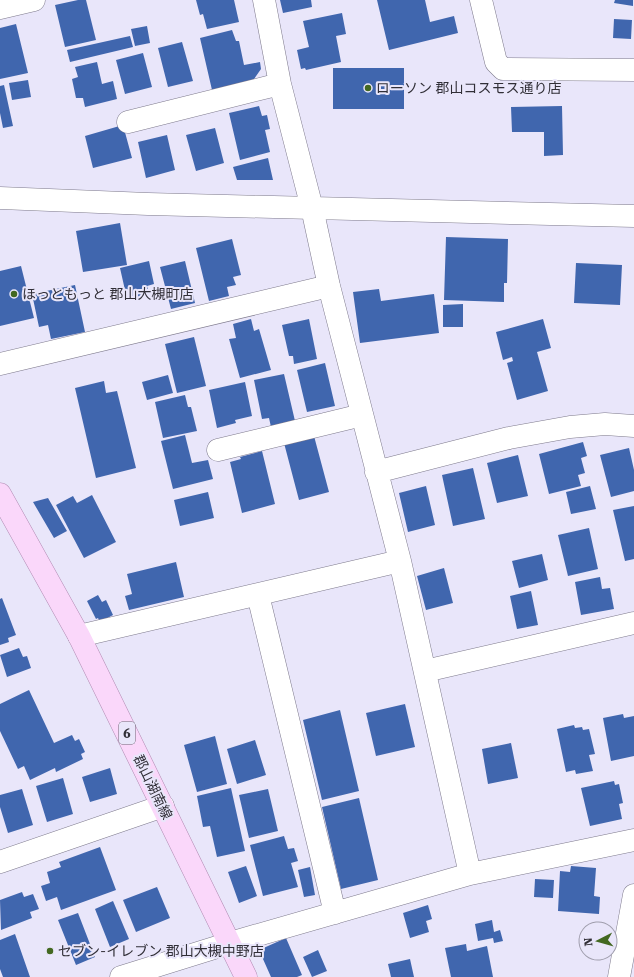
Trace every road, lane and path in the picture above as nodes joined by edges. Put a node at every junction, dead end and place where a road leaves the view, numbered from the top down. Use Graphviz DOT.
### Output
graph roads {
  1 [pos="34,0"];
  2 [pos="264,0"];
  3 [pos="481,0"];
  4 [pos="0,8"];
  5 [pos="634,70"];
  6 [pos="280,84"];
  7 [pos="128,122"];
  8 [pos="0,198"];
  9 [pos="312,208"];
  10 [pos="634,216"];
  11 [pos="329,286"];
  12 [pos="0,364"];
  13 [pos="362,415"];
  14 [pos="634,426"];
  15 [pos="218,450"];
  16 [pos="376,472"];
  17 [pos="1,497"];
  18 [pos="400,561"];
  19 [pos="258,594"];
  20 [pos="634,623"];
  21 [pos="79,636"];
  22 [pos="425,671"];
  23 [pos="163,806"];
  24 [pos="634,840"];
  25 [pos="0,862"];
  26 [pos="470,874"];
  27 [pos="634,895"];
  28 [pos="335,913"];
  29 [pos="230,943"];
  30 [pos="120,977"];
  31 [pos="246,977"];
  32 [pos="619,977"];
  1 -- 4 [label="street"];
  2 -- 6 [label="street"];
  3 -- 5 [label="street"];
  6 -- 7 [label="street"];
  6 -- 9 [label="street"];
  8 -- 9 [label="street"];
  9 -- 10 [label="street"];
  9 -- 11 [label="street"];
  11 -- 12 [label="street"];
  11 -- 13 [label="street"];
  13 -- 15 [label="street"];
  13 -- 16 [label="street"];
  14 -- 16 [label="street"];
  16 -- 18 [label="street"];
  17 -- 21 [label="main road, 郡山湖南線 / 6"];
  18 -- 19 [label="street"];
  18 -- 22 [label="street"];
  19 -- 21 [label="street"];
  19 -- 28 [label="street"];
  20 -- 22 [label="street"];
  21 -- 23 [label="main road, 郡山湖南線 / 6"];
  22 -- 26 [label="street"];
  23 -- 25 [label="street"];
  23 -- 29 [label="main road, 郡山湖南線 / 6"];
  24 -- 26 [label="street"];
  26 -- 28 [label="street"];
  27 -- 32 [label="street"];
  28 -- 29 [label="street"];
  29 -- 30 [label="street"];
  29 -- 31 [label="main road, 郡山湖南線 / 6"];
}
